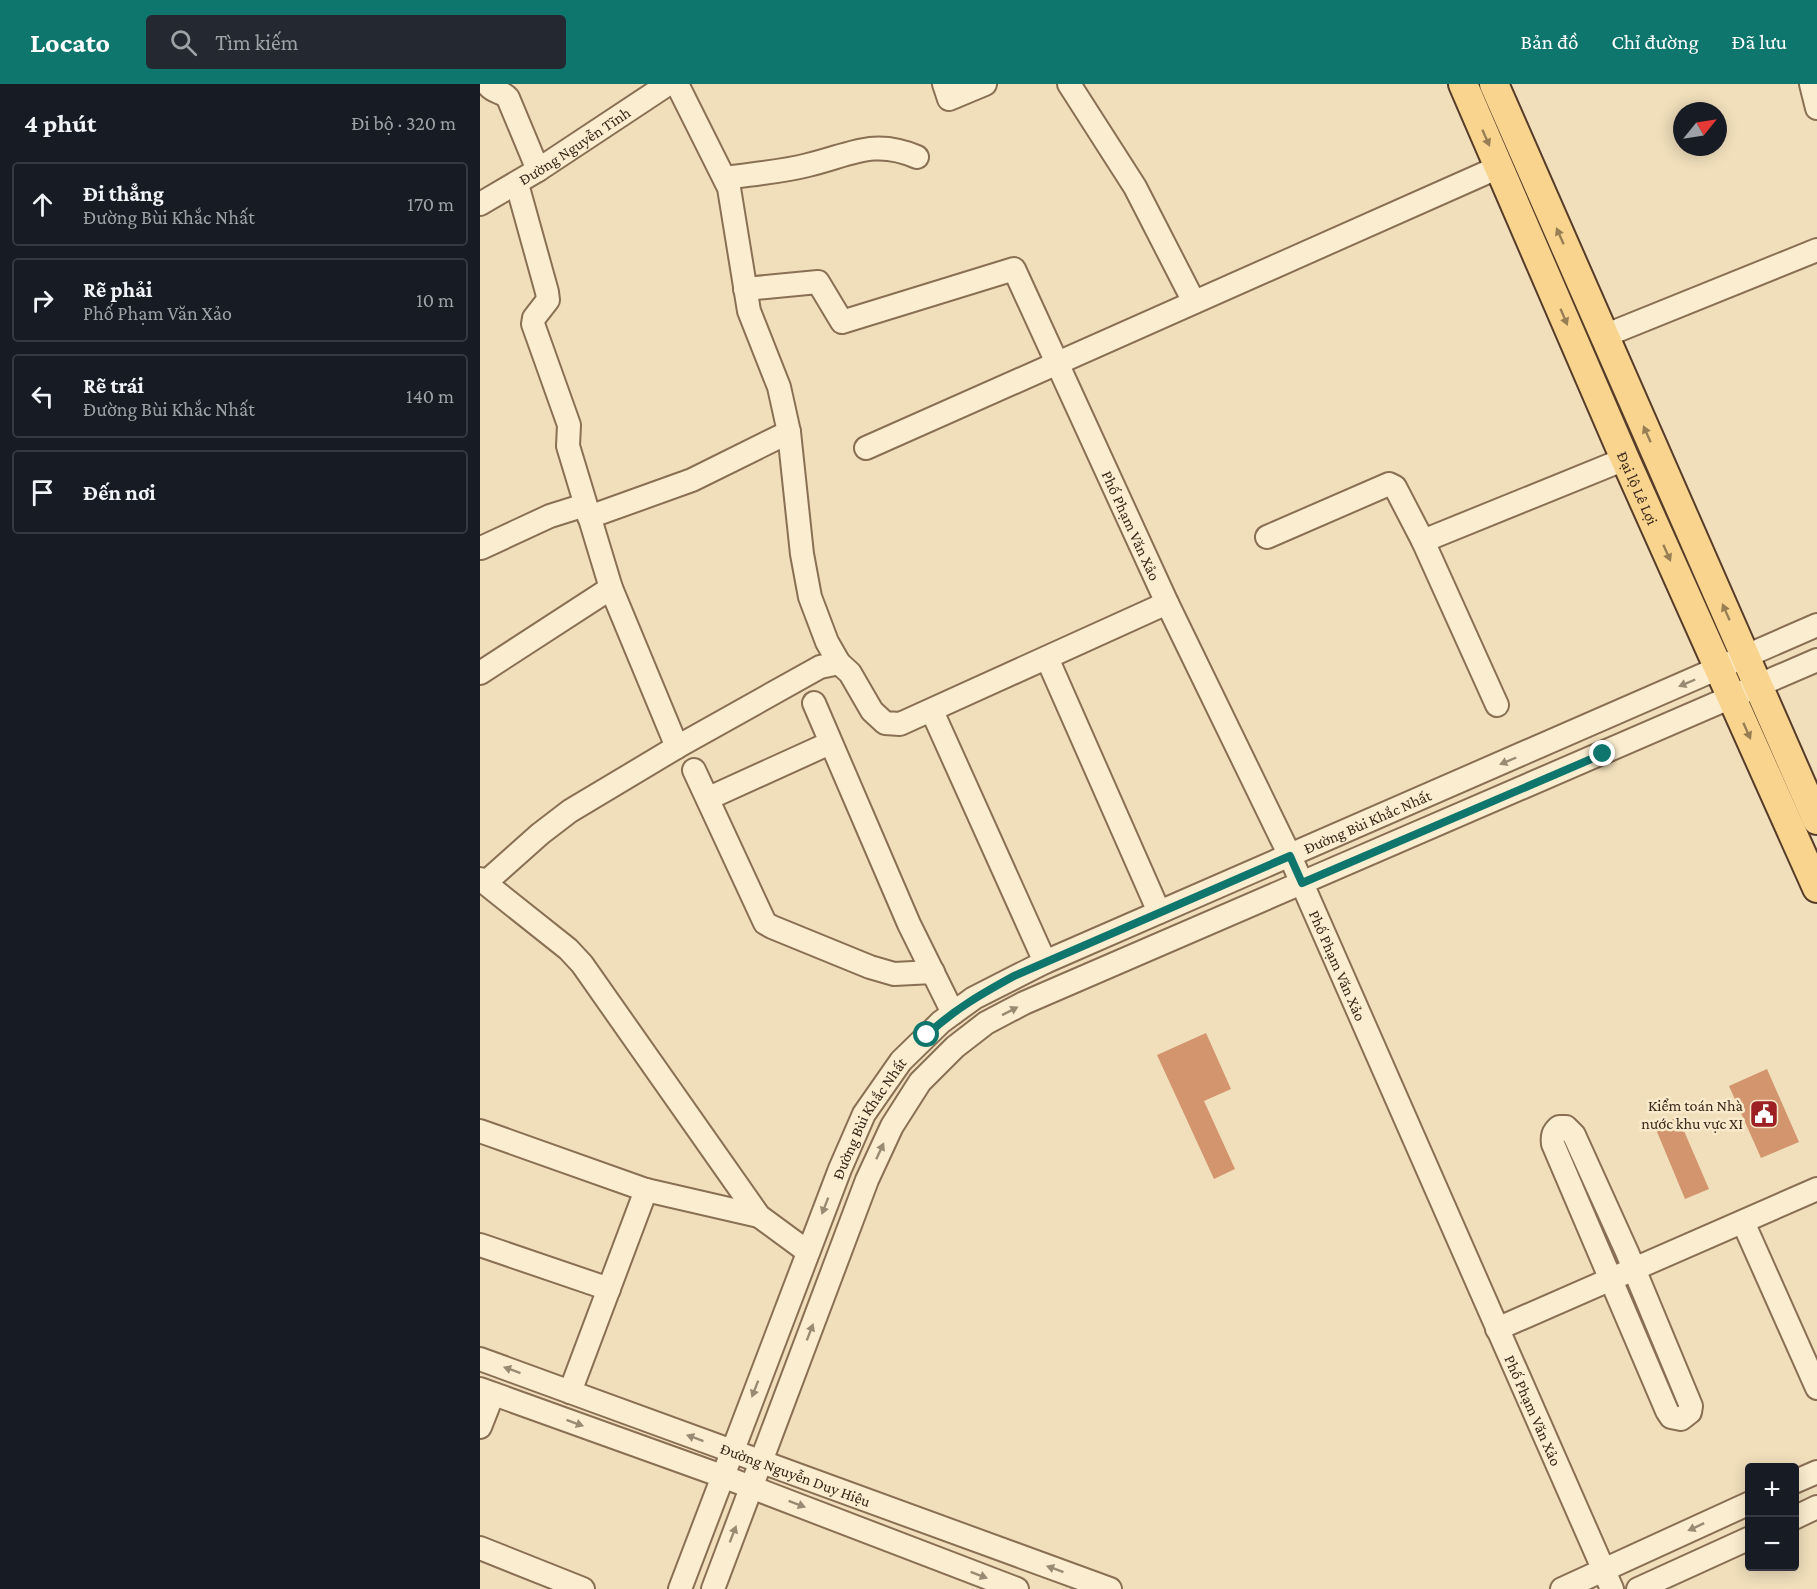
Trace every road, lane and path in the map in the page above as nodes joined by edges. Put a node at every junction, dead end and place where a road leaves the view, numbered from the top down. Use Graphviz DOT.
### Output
graph roads {
  1 [pos="487,84"];
  2 [pos="668,84"];
  3 [pos="677,84"];
  4 [pos="944,84"];
  5 [pos="985,84"];
  6 [pos="1069,84"];
  7 [pos="1463,84"];
  8 [pos="1494,84"];
  9 [pos="1811,84"];
  10 [pos="1817,108"];
  11 [pos="917,157"];
  12 [pos="1499,167"];
  13 [pos="538,170"];
  14 [pos="725,178"];
  15 [pos="517,184"];
  16 [pos="480,204"];
  17 [pos="1817,250"];
  18 [pos="745,289"];
  19 [pos="1194,302"];
  20 [pos="1604,336"];
  21 [pos="1057,363"];
  22 [pos="789,432"];
  23 [pos="866,448"];
  24 [pos="1625,459"];
  25 [pos="587,511"];
  26 [pos="1267,537"];
  27 [pos="1423,541"];
  28 [pos="481,548"];
  29 [pos="611,588"];
  30 [pos="1167,603"];
  31 [pos="1817,625"];
  32 [pos="1047,658"];
  33 [pos="1746,658"];
  34 [pos="1817,660"];
  35 [pos="838,663"];
  36 [pos="1719,669"];
  37 [pos="480,673"];
  38 [pos="1759,687"];
  39 [pos="1732,698"];
  40 [pos="814,703"];
  41 [pos="1497,705"];
  42 [pos="933,711"];
  43 [pos="830,743"];
  44 [pos="676,747"];
  45 [pos="694,770"];
  46 [pos="709,798"];
  47 [pos="1817,820"];
  48 [pos="1290,856"];
  49 [pos="483,881"];
  50 [pos="1302,883"];
  51 [pos="1817,888"];
  52 [pos="1159,912"];
  53 [pos="1045,962"];
  54 [pos="933,972"];
  55 [pos="953,1013"];
  56 [pos="480,1131"];
  57 [pos="1817,1189"];
  58 [pos="646,1190"];
  59 [pos="759,1216"];
  60 [pos="1743,1222"];
  61 [pos="480,1245"];
  62 [pos="808,1252"];
  63 [pos="1634,1269"];
  64 [pos="1610,1279"];
  65 [pos="609,1289"];
  66 [pos="1497,1329"];
  67 [pos="480,1359"];
  68 [pos="1817,1388"];
  69 [pos="486,1392"];
  70 [pos="570,1392"];
  71 [pos="480,1427"];
  72 [pos="732,1451"];
  73 [pos="761,1463"];
  74 [pos="1817,1472"];
  75 [pos="722,1476"];
  76 [pos="1799,1480"];
  77 [pos="751,1487"];
  78 [pos="1745,1505"];
  79 [pos="1817,1507"];
  80 [pos="1796,1517"];
  81 [pos="1745,1540"];
  82 [pos="480,1548"];
  83 [pos="1607,1579"];
  84 [pos="547,1582"];
  85 [pos="584,1589"];
  86 [pos="680,1589"];
  87 [pos="713,1589"];
  88 [pos="1017,1589"];
  89 [pos="1110,1589"];
  90 [pos="1562,1589"];
  91 [pos="1638,1589"];
  1 -- 13 [label="street"];
  2 -- 13 [label="street, Đường Nguyễn Tĩnh"];
  3 -- 14 [label="street"];
  4 -- 5 [label="street"];
  6 -- 19 [label="street"];
  7 -- 12 [label="main road, Đại lộ Lê Lợi, one-way"];
  20 -- 8 [label="main road, Đại lộ Lê Lợi, one-way"];
  9 -- 10 [label="street"];
  11 -- 14 [label="street"];
  12 -- 19 [label="street"];
  12 -- 24 [label="main road, Đại lộ Lê Lợi, one-way"];
  13 -- 15 [label="street, Đường Nguyễn Tĩnh"];
  14 -- 18 [label="street"];
  15 -- 16 [label="street, Đường Nguyễn Tĩnh"];
  15 -- 25 [label="street"];
  17 -- 20 [label="street"];
  18 -- 21 [label="street, Phố Phạm Văn Xảo"];
  18 -- 22 [label="street"];
  19 -- 21 [label="street"];
  33 -- 20 [label="main road, Đại lộ Lê Lợi, one-way"];
  21 -- 23 [label="street"];
  21 -- 30 [label="street, Phố Phạm Văn Xảo"];
  22 -- 25 [label="street"];
  22 -- 35 [label="street"];
  24 -- 27 [label="street"];
  24 -- 36 [label="main road, Đại lộ Lê Lợi, one-way"];
  25 -- 28 [label="street"];
  25 -- 29 [label="street"];
  26 -- 27 [label="street"];
  27 -- 41 [label="street"];
  29 -- 37 [label="street"];
  29 -- 44 [label="street"];
  30 -- 32 [label="street"];
  30 -- 48 [label="street, Phố Phạm Văn Xảo"];
  31 -- 33 [label="street, Đường Bùi Khắc Nhất"];
  32 -- 42 [label="street"];
  32 -- 52 [label="street"];
  33 -- 36 [label="street, Đường Bùi Khắc Nhất"];
  33 -- 38 [label="main road, Đại lộ Lê Lợi"];
  34 -- 38 [label="street, Đường Bùi Khắc Nhất"];
  35 -- 42 [label="street"];
  35 -- 44 [label="street"];
  36 -- 39 [label="main road, Đại lộ Lê Lợi"];
  36 -- 48 [label="street, Đường Bùi Khắc Nhất, one-way"];
  38 -- 39 [label="street, Đường Bùi Khắc Nhất"];
  38 -- 47 [label="main road, Đại lộ Lê Lợi"];
  39 -- 50 [label="street, Đường Bùi Khắc Nhất"];
  39 -- 51 [label="main road, Đại lộ Lê Lợi, one-way"];
  40 -- 43 [label="street"];
  42 -- 53 [label="street"];
  43 -- 46 [label="street"];
  43 -- 54 [label="street"];
  44 -- 49 [label="street"];
  45 -- 46 [label="street"];
  46 -- 54 [label="street"];
  48 -- 50 [label="street, Phố Phạm Văn Xảo"];
  48 -- 52 [label="street, Đường Bùi Khắc Nhất"];
  49 -- 59 [label="street"];
  50 -- 66 [label="street, Phố Phạm Văn Xảo"];
  73 -- 50 [label="street, Đường Bùi Khắc Nhất, one-way"];
  52 -- 53 [label="street, Đường Bùi Khắc Nhất"];
  53 -- 55 [label="street, Đường Bùi Khắc Nhất"];
  54 -- 55 [label="street"];
  55 -- 62 [label="street, Đường Bùi Khắc Nhất, one-way"];
  56 -- 58 [label="street"];
  57 -- 60 [label="street"];
  58 -- 59 [label="street"];
  58 -- 65 [label="street"];
  59 -- 62 [label="street"];
  60 -- 63 [label="street"];
  60 -- 68 [label="street"];
  61 -- 65 [label="street"];
  62 -- 72 [label="street, Đường Bùi Khắc Nhất, one-way"];
  63 -- 64 [label="street"];
  63 -- 64 [label="street"];
  63 -- 64 [label="street"];
  64 -- 66 [label="street"];
  65 -- 70 [label="street"];
  66 -- 83 [label="street, Phố Phạm Văn Xảo"];
  70 -- 67 [label="street, Đường Nguyễn Duy Hiệu, one-way"];
  69 -- 71 [label="street"];
  69 -- 75 [label="street, Đường Nguyễn Duy Hiệu, one-way"];
  72 -- 70 [label="street, Đường Nguyễn Duy Hiệu, one-way"];
  72 -- 73 [label="street, Đường Nguyễn Duy Hiệu"];
  72 -- 75 [label="street, Đường Bùi Khắc Nhất"];
  73 -- 77 [label="street, Đường Bùi Khắc Nhất"];
  89 -- 73 [label="street, Đường Nguyễn Duy Hiệu, one-way"];
  74 -- 76 [label="street"];
  75 -- 77 [label="street, Đường Nguyễn Duy Hiệu"];
  75 -- 86 [label="street, Đường Bùi Khắc Nhất"];
  87 -- 77 [label="street, Đường Bùi Khắc Nhất, one-way"];
  77 -- 88 [label="street, Đường Nguyễn Duy Hiệu, one-way"];
  78 -- 83 [label="street, one-way"];
  79 -- 80 [label="street"];
  81 -- 91 [label="street"];
  82 -- 84 [label="street"];
  83 -- 90 [label="street"];
  84 -- 85 [label="street"];
}
